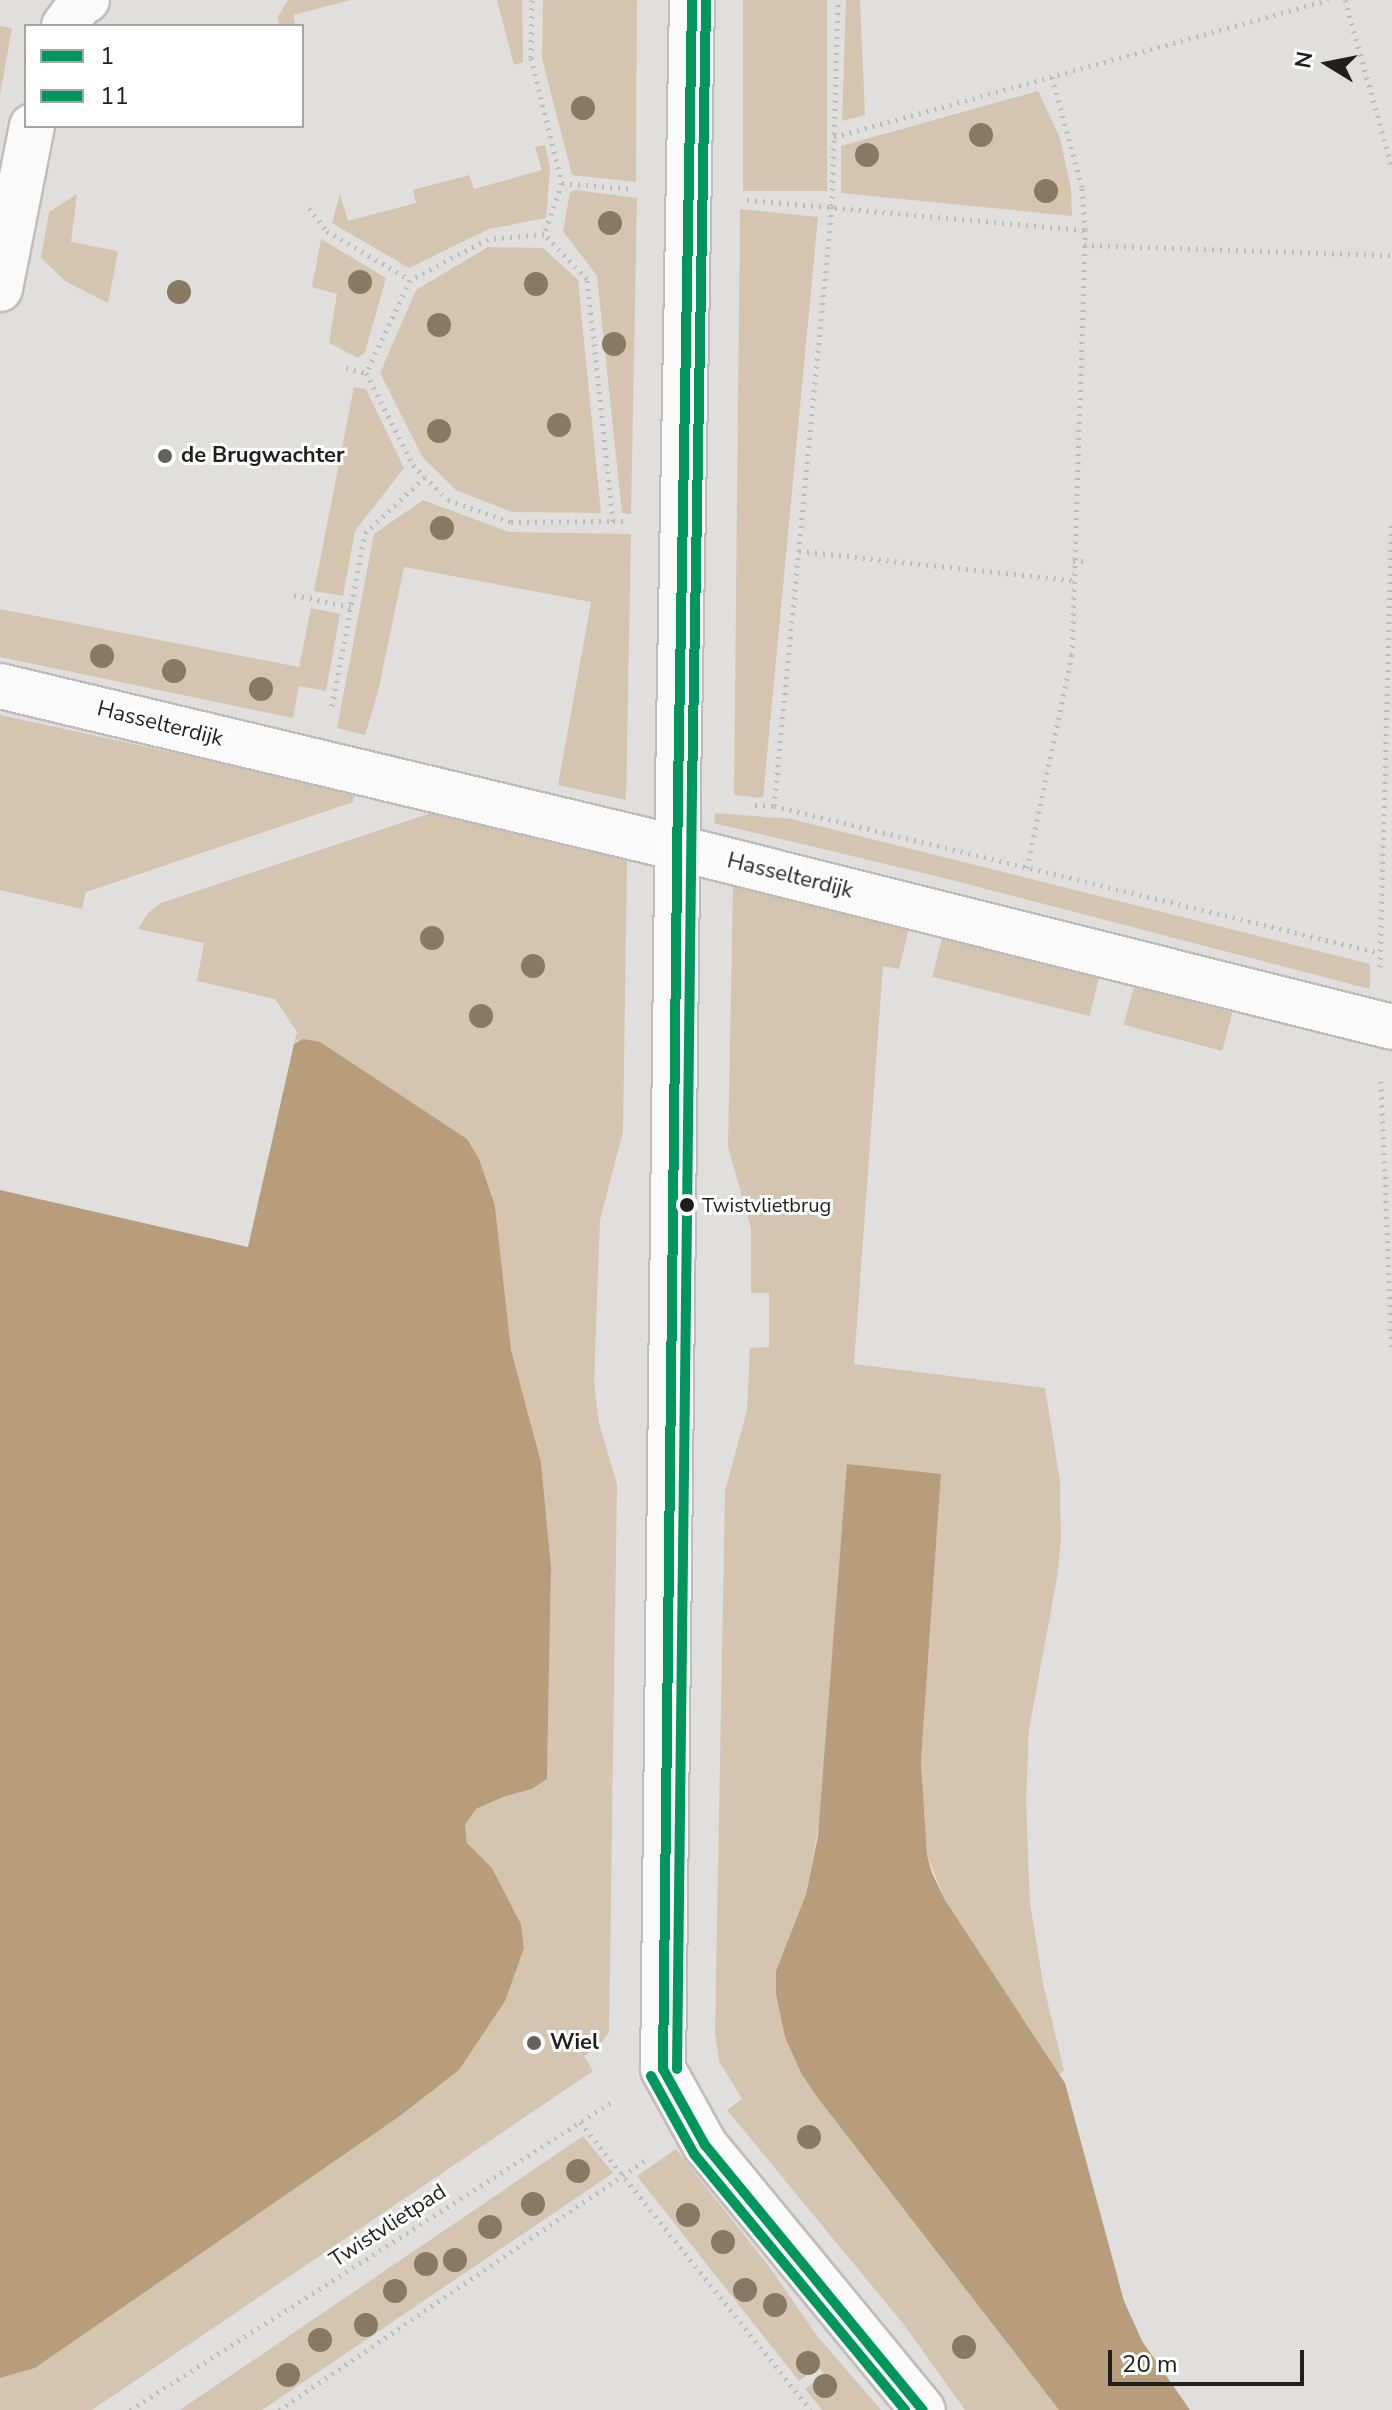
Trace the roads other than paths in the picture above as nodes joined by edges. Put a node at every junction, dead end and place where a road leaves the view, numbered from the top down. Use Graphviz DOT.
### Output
graph roads {
  1 [pos="87,0"];
  2 [pos="692,0"];
  3 [pos="65,24"];
  4 [pos="32,128"];
  5 [pos="0,289"];
  6 [pos="0,686"];
  7 [pos="678,848"];
  8 [pos="1385,1026"];
  9 [pos="923,2410"];
  1 -- 3 [label="street"];
  2 -- 7 [label="street"];
  4 -- 5 [label="street"];
  6 -- 7 [label="street, Hasselterdijk"];
  7 -- 8 [label="street, Hasselterdijk"];
  7 -- 9 [label="street"];
}
